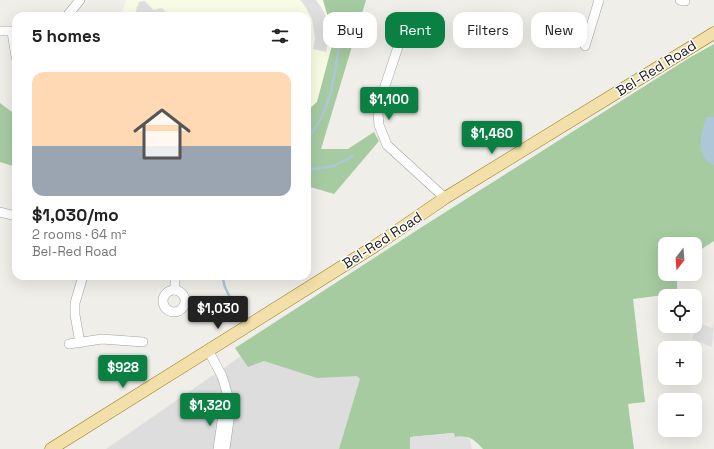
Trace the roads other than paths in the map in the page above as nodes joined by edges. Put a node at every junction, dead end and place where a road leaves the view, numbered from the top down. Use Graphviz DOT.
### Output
graph roads {
  1 [pos="80,0"];
  2 [pos="599,0"];
  3 [pos="70,12"];
  4 [pos="0,31"];
  5 [pos="12,31"];
  6 [pos="714,33"];
  7 [pos="587,42"];
  8 [pos="398,48"];
  9 [pos="445,198"];
  10 [pos="0,212"];
  11 [pos="12,215"];
  12 [pos="82,280"];
  13 [pos="175,280"];
  14 [pos="175,290"];
  15 [pos="143,342"];
  16 [pos="80,343"];
  17 [pos="69,344"];
  18 [pos="208,350"];
  19 [pos="228,396"];
  20 [pos="51,449"];
  21 [pos="218,449"];
  22 [pos="225,449"];
  1 -- 3 [label="street"];
  2 -- 7 [label="street"];
  4 -- 5 [label="street"];
  6 -- 9 [label="main road, Bel-Red Road"];
  8 -- 9 [label="street"];
  9 -- 18 [label="main road, Bel-Red Road"];
  10 -- 11 [label="street"];
  12 -- 16 [label="street"];
  13 -- 14 [label="street"];
  15 -- 16 [label="street"];
  16 -- 17 [label="street"];
  18 -- 19 [label="street"];
  18 -- 20 [label="main road, Bel-Red Road"];
  19 -- 21 [label="street"];
  19 -- 22 [label="street"];
}
